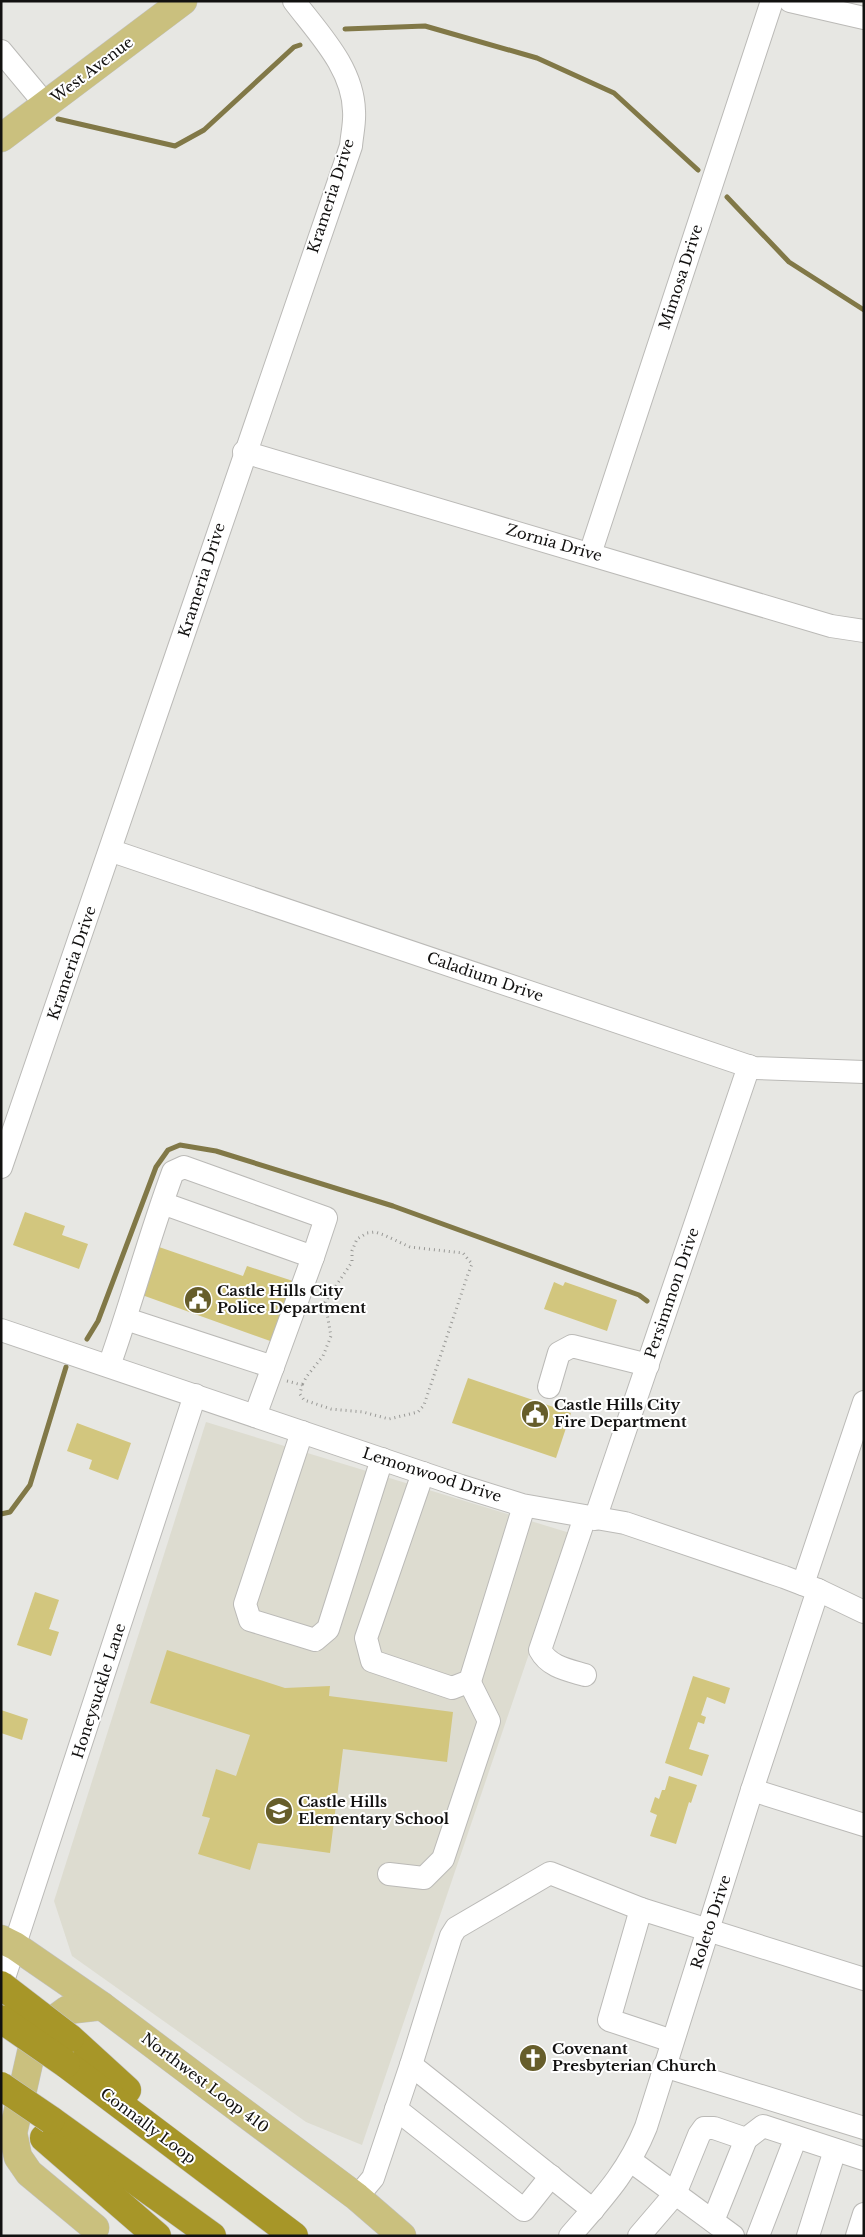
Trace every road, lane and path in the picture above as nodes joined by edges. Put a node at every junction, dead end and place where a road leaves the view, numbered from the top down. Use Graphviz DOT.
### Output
graph roads {
  1 [pos="183,1"];
  2 [pos="294,1"];
  3 [pos="772,1"];
  4 [pos="790,1"];
  5 [pos="864,18"];
  6 [pos="1,51"];
  7 [pos="46,104"];
  8 [pos="1,138"];
  9 [pos="244,452"];
  10 [pos="590,554"];
  11 [pos="864,632"];
  12 [pos="112,851"];
  13 [pos="749,1066"];
  14 [pos="864,1072"];
  15 [pos="1,1167"];
  16 [pos="162,1203"];
  17 [pos="313,1258"];
  18 [pos="126,1319"];
  19 [pos="1,1330"];
  20 [pos="648,1365"];
  21 [pos="109,1366"];
  22 [pos="271,1372"];
  23 [pos="302,1385"];
  24 [pos="548,1387"];
  25 [pos="195,1395"];
  26 [pos="864,1402"];
  27 [pos="255,1416"];
  28 [pos="302,1432"];
  29 [pos="382,1459"];
  30 [pos="423,1473"];
  31 [pos="524,1506"];
  32 [pos="590,1518"];
  33 [pos="810,1587"];
  34 [pos="864,1612"];
  35 [pos="585,1675"];
  36 [pos="469,1681"];
  37 [pos="752,1790"];
  38 [pos="864,1824"];
  39 [pos="389,1874"];
  40 [pos="641,1909"];
  41 [pos="709,1931"];
  42 [pos="8,1942"];
  43 [pos="864,1979"];
  44 [pos="1,1986"];
  45 [pos="102,2006"];
  46 [pos="1,2019"];
  47 [pos="672,2041"];
  48 [pos="68,2051"];
  49 [pos="411,2065"];
  50 [pos="664,2066"];
  51 [pos="1,2086"];
  52 [pos="1,2101"];
  53 [pos="396,2109"];
  54 [pos="864,2128"];
  55 [pos="48,2129"];
  56 [pos="796,2137"];
  57 [pos="746,2139"];
  58 [pos="835,2150"];
  59 [pos="864,2159"];
  60 [pos="631,2161"];
  61 [pos="1,2164"];
  62 [pos="551,2176"];
  63 [pos="676,2194"];
  64 [pos="357,2197"];
  65 [pos="593,2210"];
  66 [pos="864,2214"];
  67 [pos="713,2221"];
  68 [pos="98,2233"];
  69 [pos="157,2236"];
  70 [pos="212,2236"];
  71 [pos="294,2236"];
  72 [pos="402,2236"];
  73 [pos="570,2236"];
  74 [pos="639,2236"];
  75 [pos="734,2236"];
  76 [pos="758,2236"];
  77 [pos="808,2236"];
  78 [pos="857,2236"];
  1 -- 7 [label="main road, West Avenue"];
  2 -- 9 [label="street, Krameria Drive"];
  3 -- 10 [label="street, Mimosa Drive"];
  4 -- 5 [label="street"];
  6 -- 7 [label="street"];
  7 -- 8 [label="main road, West Avenue"];
  9 -- 10 [label="street, Zornia Drive"];
  9 -- 12 [label="street, Krameria Drive"];
  10 -- 11 [label="street, Zornia Drive"];
  12 -- 13 [label="street, Caladium Drive"];
  12 -- 15 [label="street, Krameria Drive"];
  13 -- 14 [label="street, Caladium Drive"];
  13 -- 20 [label="street, Persimmon Drive"];
  16 -- 17 [label="street"];
  16 -- 17 [label="street"];
  16 -- 18 [label="street"];
  17 -- 22 [label="street"];
  18 -- 21 [label="street"];
  18 -- 22 [label="street"];
  19 -- 21 [label="street, Lemonwood Drive"];
  20 -- 24 [label="street"];
  20 -- 32 [label="street, Persimmon Drive"];
  21 -- 25 [label="street, Lemonwood Drive"];
  22 -- 23 [label="path"];
  22 -- 27 [label="street"];
  23 -- 23 [label="path"];
  25 -- 27 [label="street, Lemonwood Drive"];
  25 -- 42 [label="street, Honeysuckle Lane"];
  26 -- 33 [label="street, Roleto Drive"];
  27 -- 28 [label="street, Lemonwood Drive"];
  28 -- 29 [label="street, Lemonwood Drive"];
  28 -- 29 [label="street"];
  29 -- 30 [label="street, Lemonwood Drive"];
  30 -- 31 [label="street, Lemonwood Drive"];
  30 -- 36 [label="street"];
  31 -- 32 [label="street, Lemonwood Drive"];
  31 -- 36 [label="street"];
  32 -- 33 [label="street, Lemonwood Drive"];
  32 -- 35 [label="street, Persimmon Drive"];
  33 -- 34 [label="street, Lemonwood Drive"];
  33 -- 37 [label="street, Roleto Drive"];
  36 -- 39 [label="street"];
  37 -- 38 [label="street"];
  37 -- 41 [label="street, Roleto Drive"];
  40 -- 41 [label="street"];
  40 -- 47 [label="street"];
  40 -- 49 [label="street"];
  41 -- 43 [label="street"];
  41 -- 47 [label="street, Roleto Drive"];
  42 -- 44 [label="street, Honeysuckle Lane"];
  42 -- 45 [label="main road, Northwest Loop 410"];
  44 -- 48 [label="highway, bridge"];
  45 -- 64 [label="main road, Northwest Loop 410"];
  45 -- 68 [label="main road"];
  46 -- 48 [label="highway, Connally Loop, bridge"];
  47 -- 50 [label="street, Roleto Drive"];
  48 -- 71 [label="highway, Connally Loop"];
  49 -- 53 [label="street"];
  49 -- 62 [label="street"];
  50 -- 54 [label="street"];
  50 -- 60 [label="street, Roleto Drive"];
  51 -- 55 [label="highway, bridge"];
  52 -- 55 [label="highway"];
  53 -- 62 [label="street"];
  53 -- 64 [label="street"];
  55 -- 69 [label="highway"];
  55 -- 70 [label="highway"];
  56 -- 57 [label="street"];
  56 -- 58 [label="street"];
  56 -- 76 [label="street"];
  57 -- 63 [label="street"];
  57 -- 67 [label="street"];
  58 -- 59 [label="street"];
  58 -- 77 [label="street"];
  60 -- 63 [label="street"];
  60 -- 65 [label="street, Roleto Drive"];
  61 -- 68 [label="main road"];
  62 -- 65 [label="street"];
  63 -- 67 [label="street"];
  63 -- 74 [label="street"];
  64 -- 72 [label="main road, Northwest Loop 410"];
  65 -- 73 [label="street, Roleto Drive"];
  66 -- 78 [label="street"];
  67 -- 75 [label="street"];
}
